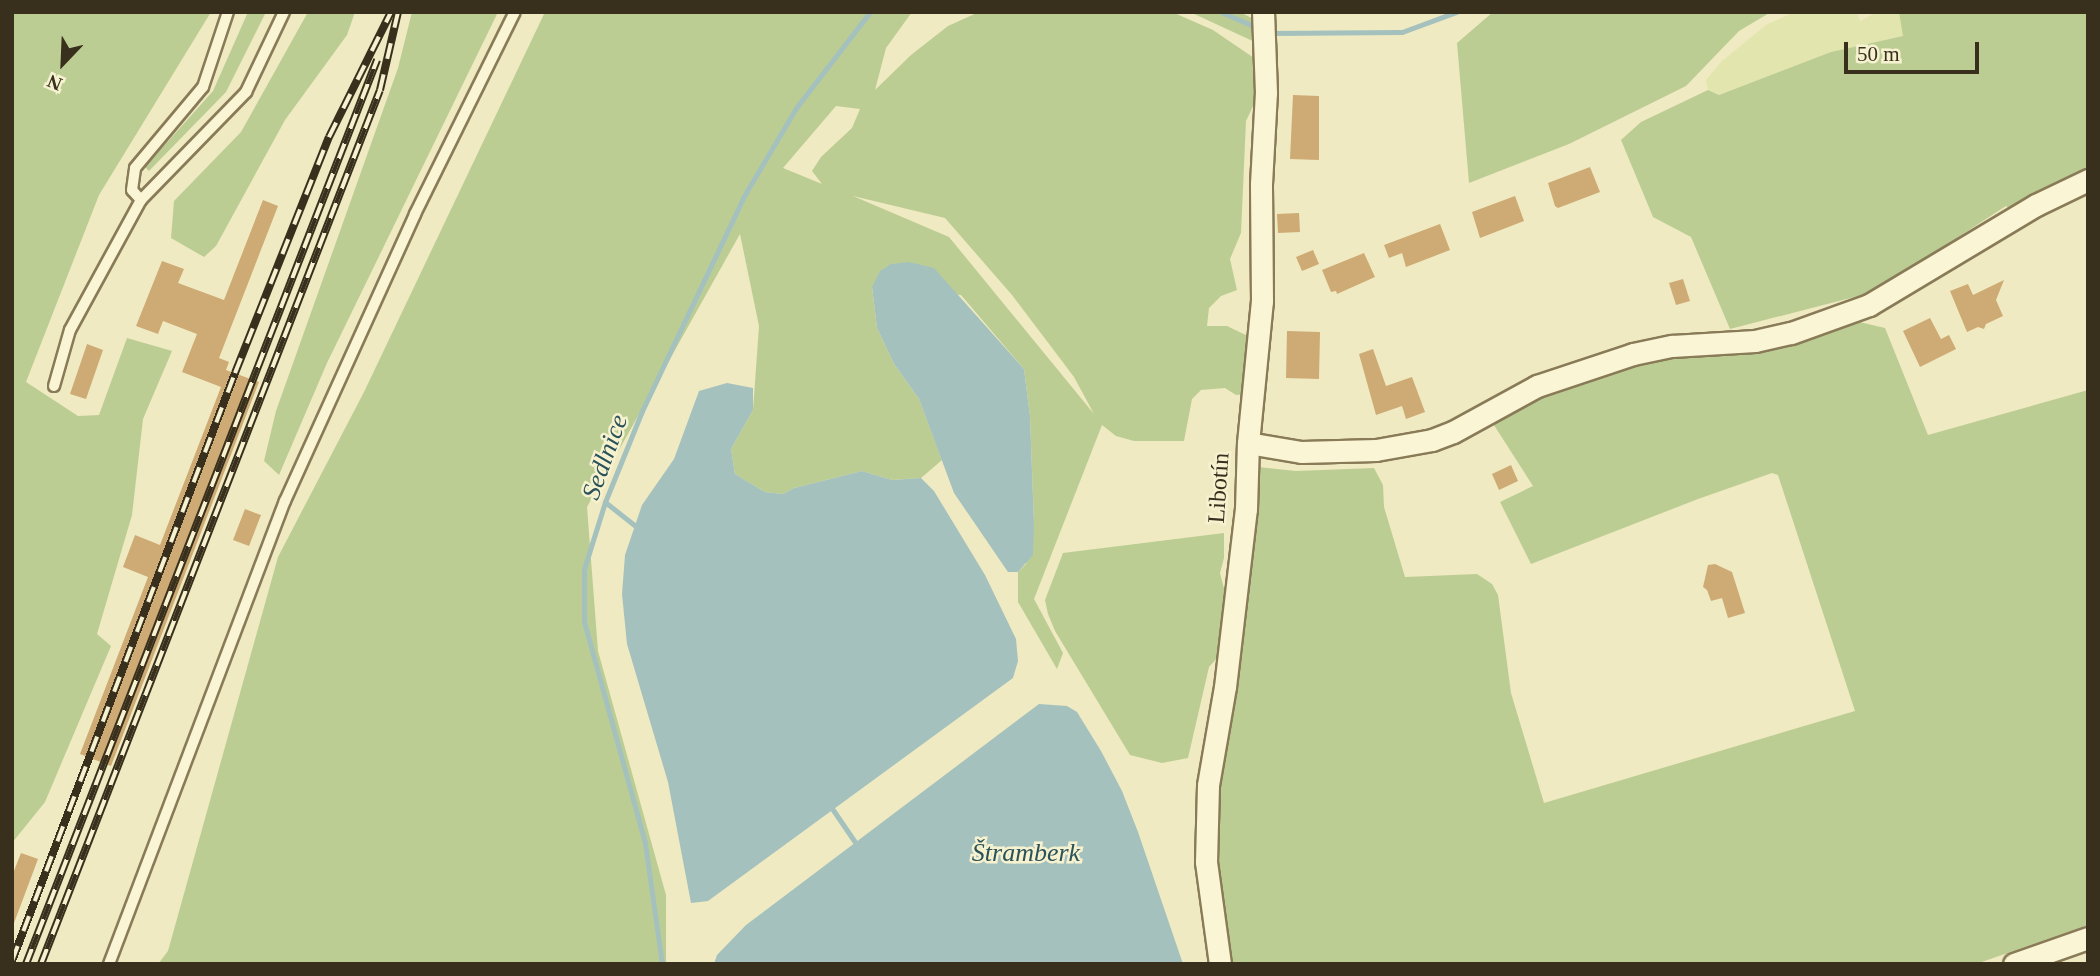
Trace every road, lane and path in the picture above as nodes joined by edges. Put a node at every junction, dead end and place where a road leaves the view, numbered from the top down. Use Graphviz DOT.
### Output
graph roads {
  1 [pos="228,12"];
  2 [pos="284,12"];
  3 [pos="516,12"];
  4 [pos="1263,12"];
  5 [pos="2088,180"];
  6 [pos="141,200"];
  7 [pos="54,386"];
  8 [pos="1248,443"];
  9 [pos="2088,938"];
  10 [pos="109,964"];
  11 [pos="1220,964"];
  12 [pos="2014,964"];
  1 -- 6 [label="lane"];
  2 -- 6 [label="lane"];
  3 -- 10 [label="lane"];
  4 -- 8 [label="street, Libotín"];
  5 -- 8 [label="street"];
  6 -- 7 [label="lane"];
  8 -- 11 [label="street, Libotín"];
  9 -- 12 [label="street"];
}
